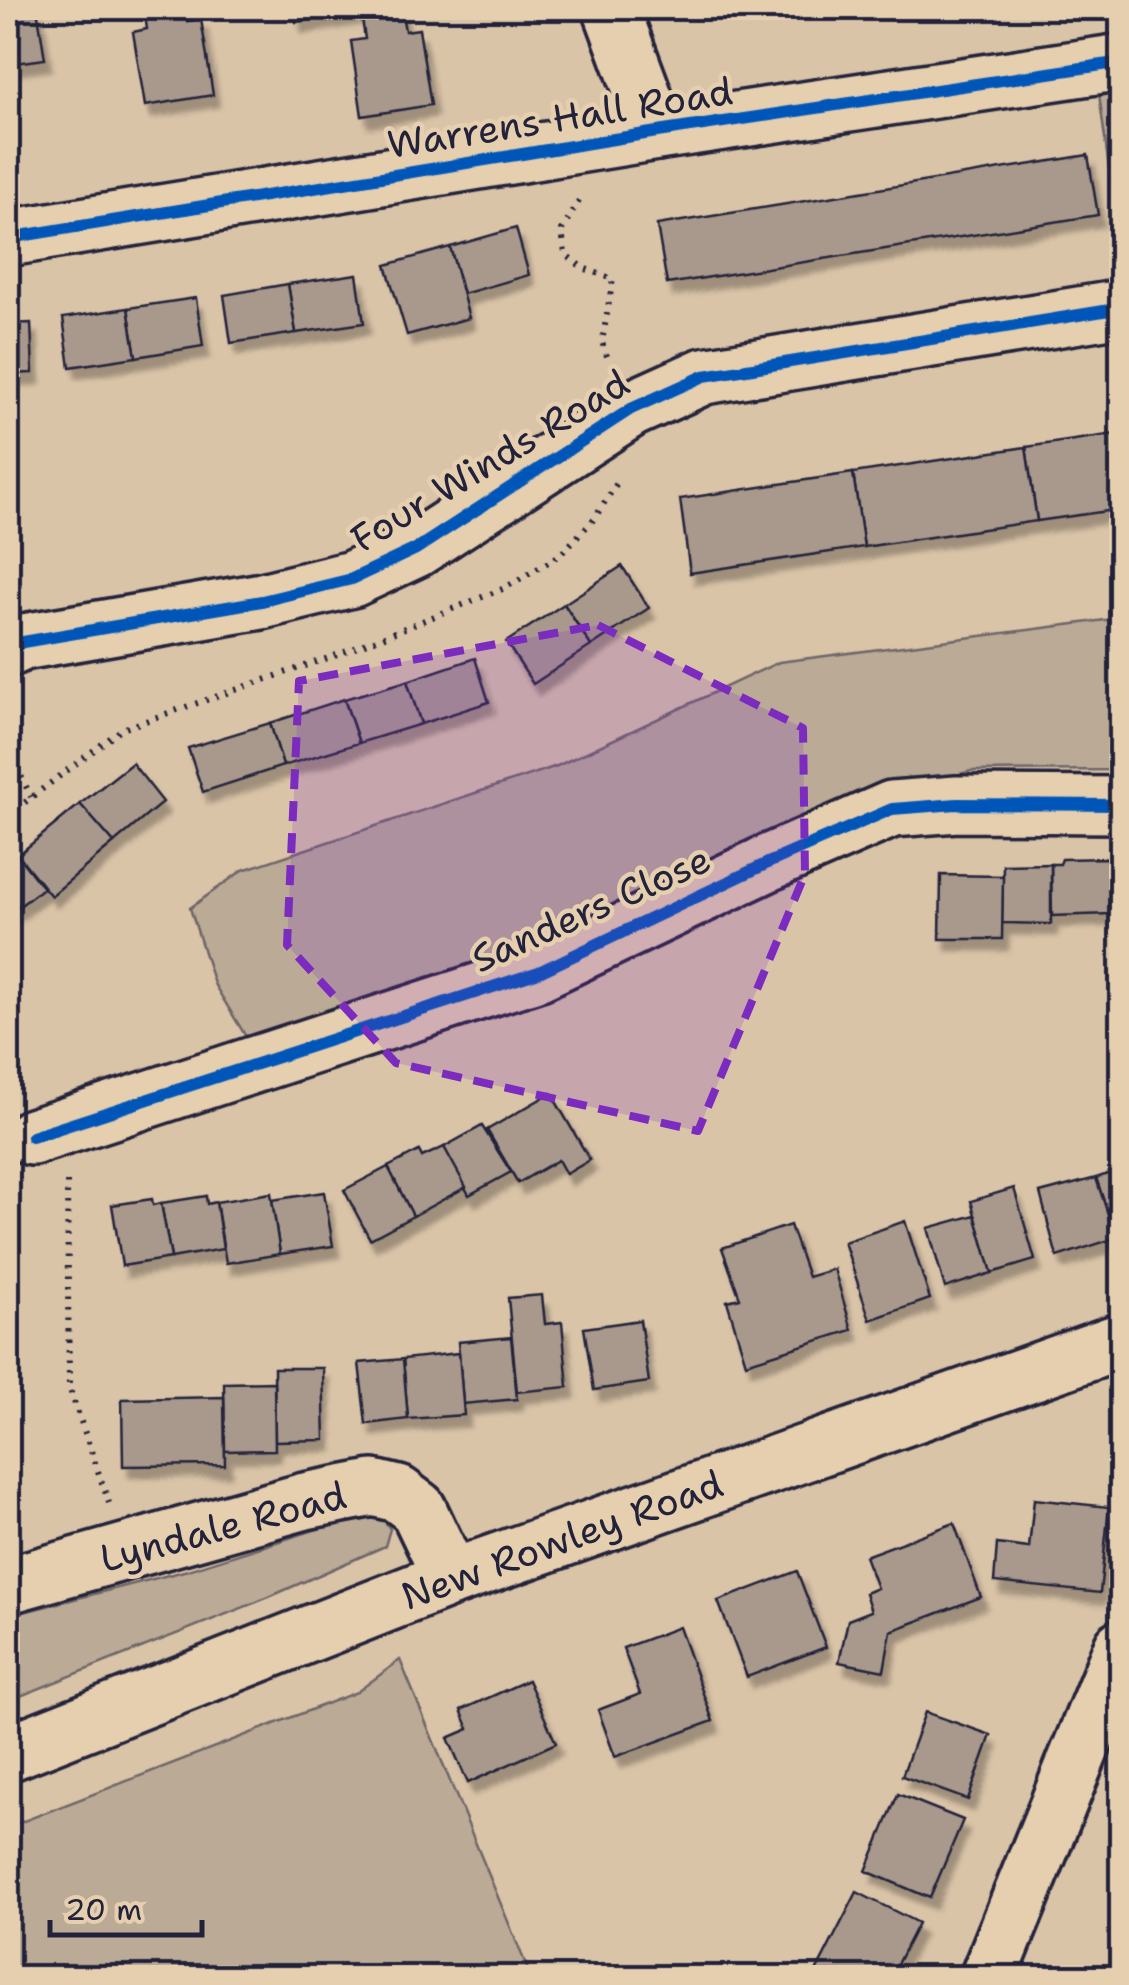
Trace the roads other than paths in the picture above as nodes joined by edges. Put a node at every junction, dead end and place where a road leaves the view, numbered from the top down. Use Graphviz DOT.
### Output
graph roads {
  1 [pos="611,8"];
  2 [pos="1122,62"];
  3 [pos="657,132"];
  4 [pos="8,238"];
  5 [pos="1122,308"];
  6 [pos="8,648"];
  7 [pos="1122,805"];
  8 [pos="42,1134"];
  9 [pos="1122,1340"];
  10 [pos="451,1578"];
  11 [pos="8,1585"];
  12 [pos="1122,1647"];
  13 [pos="8,1753"];
  14 [pos="988,1978"];
  1 -- 3 [label="street"];
  2 -- 3 [label="street, Warrens Hall Road"];
  3 -- 4 [label="street, Warrens Hall Road"];
  5 -- 6 [label="street, Four Winds Road"];
  7 -- 8 [label="street, Sanders Close"];
  9 -- 10 [label="street, New Rowley Road"];
  10 -- 11 [label="street, Lyndale Road"];
  10 -- 13 [label="street, New Rowley Road"];
  12 -- 14 [label="street"];
}
